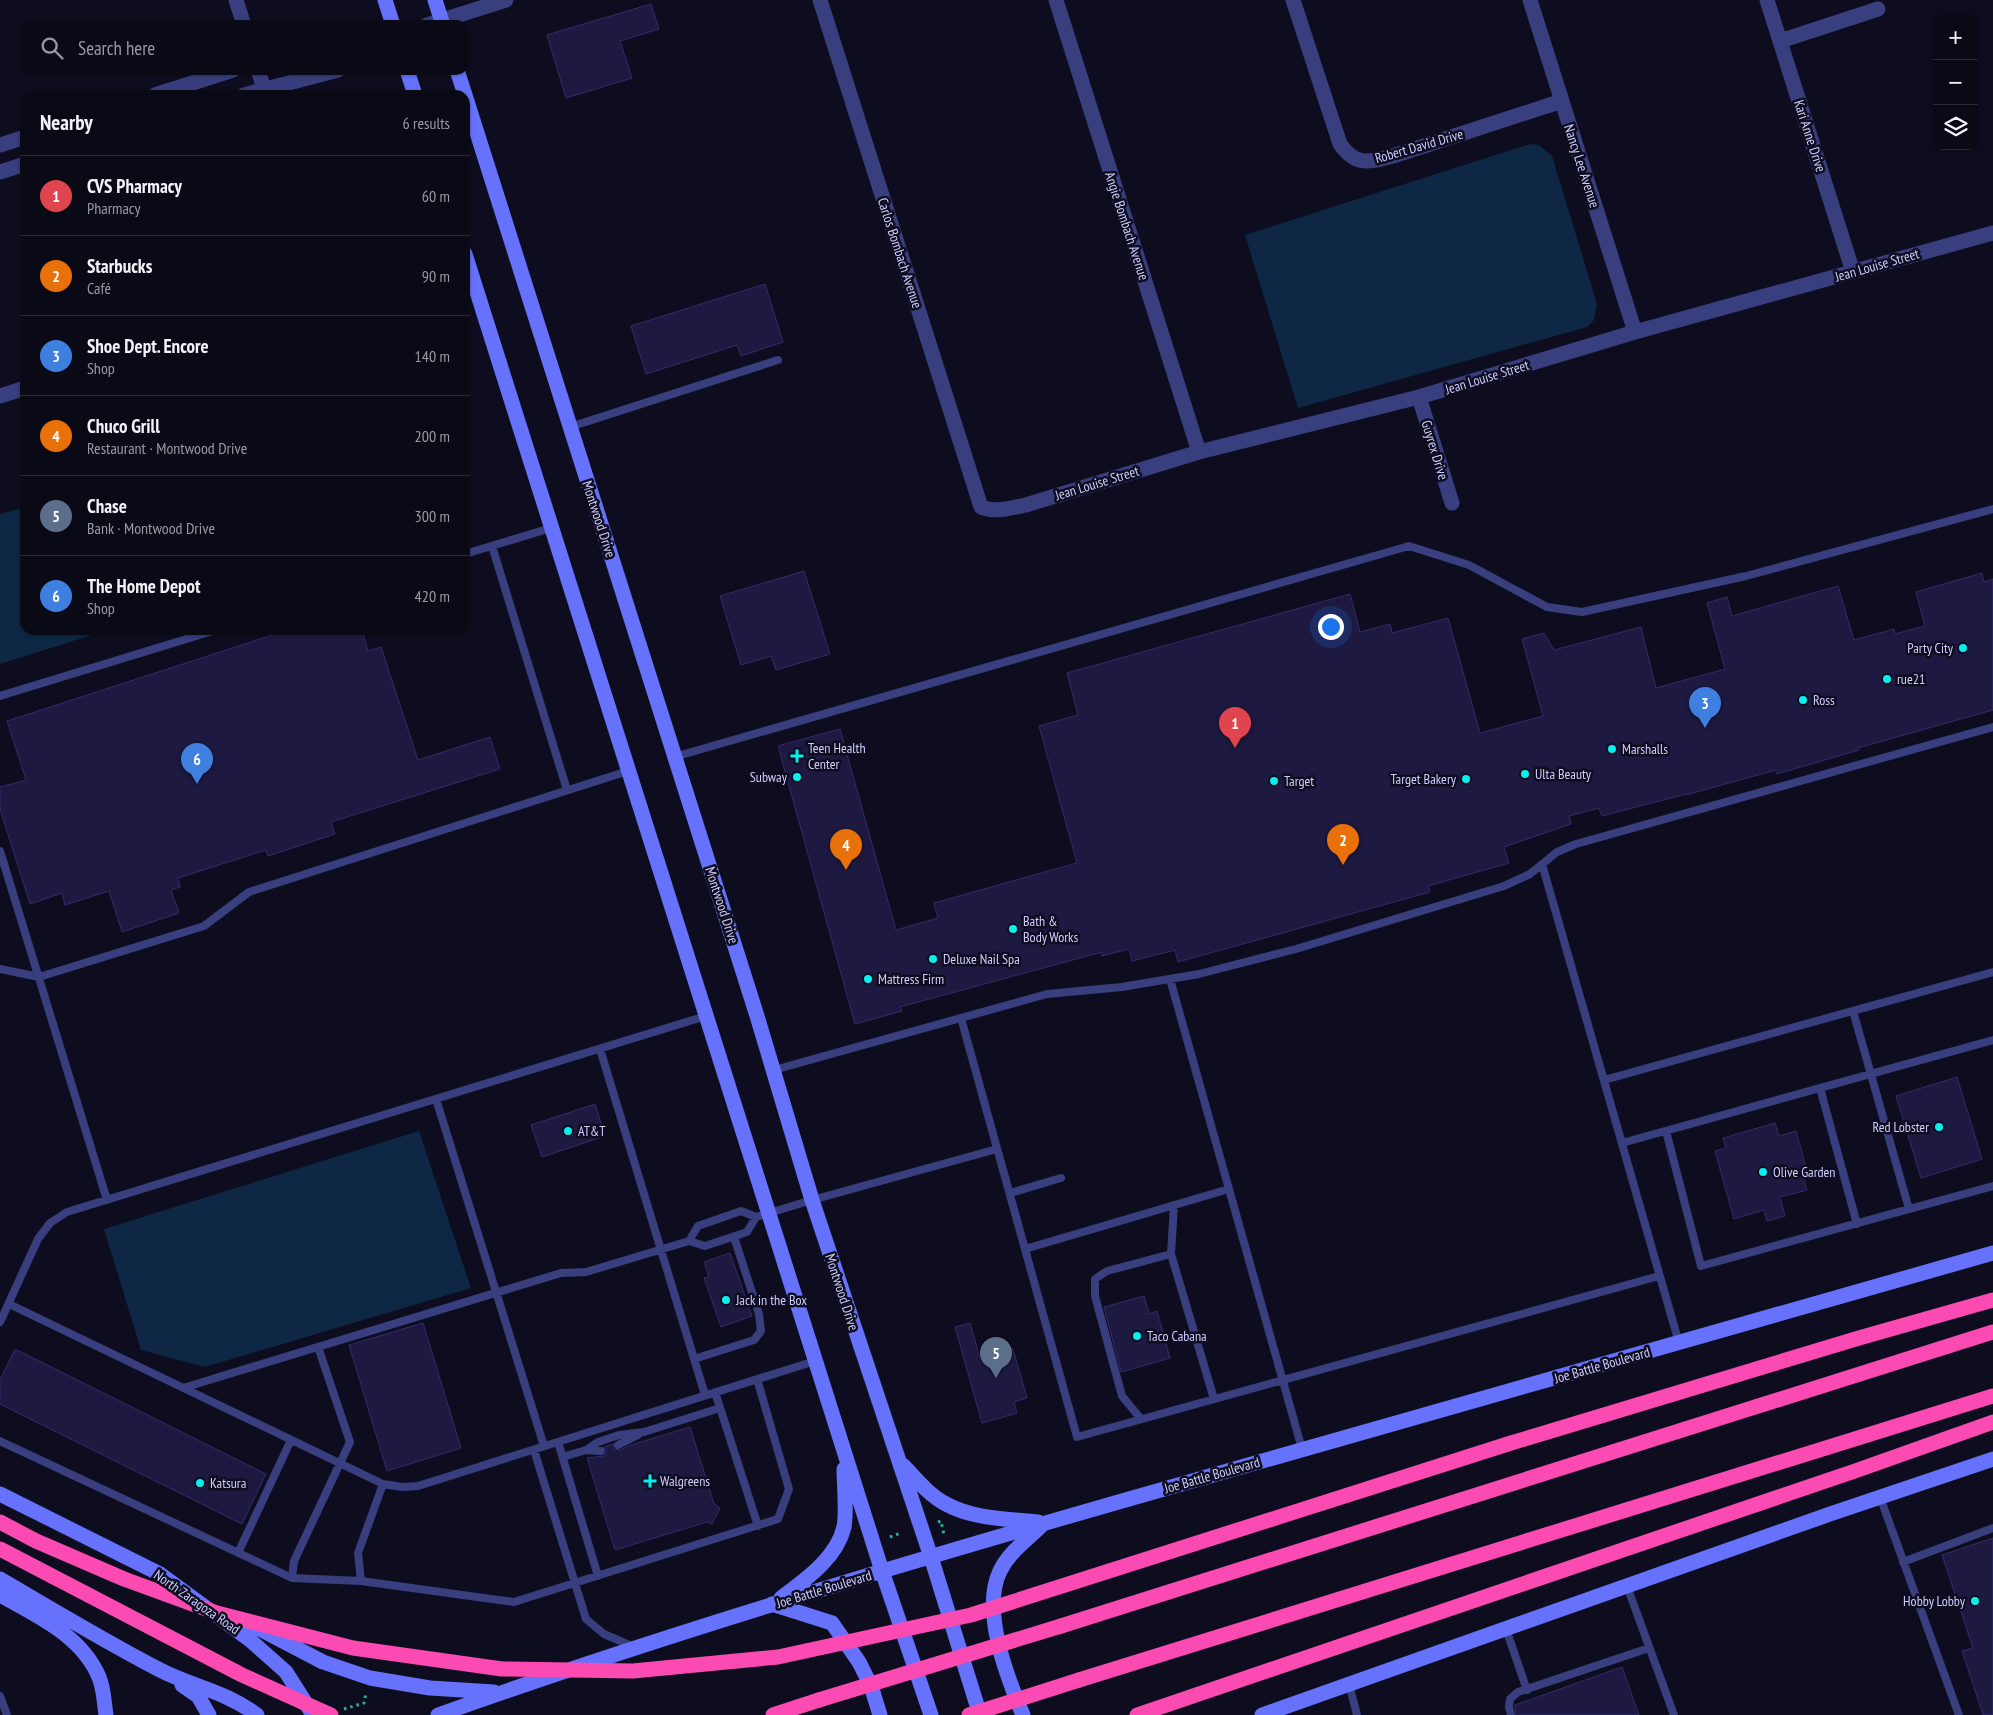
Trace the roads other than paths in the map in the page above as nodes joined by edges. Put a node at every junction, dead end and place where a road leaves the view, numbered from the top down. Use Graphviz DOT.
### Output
graph roads {
  1 [pos="236,0"];
  2 [pos="385,0"];
  3 [pos="435,0"];
  4 [pos="506,0"];
  5 [pos="820,0"];
  6 [pos="1056,0"];
  7 [pos="1293,0"];
  8 [pos="1530,0"];
  9 [pos="1767,0"];
  10 [pos="1878,9"];
  11 [pos="242,20"];
  12 [pos="391,20"];
  13 [pos="437,20"];
  14 [pos="446,20"];
  15 [pos="1780,41"];
  16 [pos="217,75"];
  17 [pos="260,75"];
  18 [pos="321,75"];
  19 [pos="409,75"];
  20 [pos="459,75"];
  21 [pos="171,90"];
  22 [pos="264,90"];
  23 [pos="272,90"];
  24 [pos="413,90"];
  25 [pos="463,90"];
  26 [pos="1562,101"];
  27 [pos="470,111"];
  28 [pos="20,139"];
  29 [pos="0,145"];
  30 [pos="20,166"];
  31 [pos="0,172"];
  32 [pos="1993,233"];
  33 [pos="470,270"];
  34 [pos="1853,272"];
  35 [pos="1635,332"];
  36 [pos="778,360"];
  37 [pos="20,390"];
  38 [pos="0,396"];
  39 [pos="1420,397"];
  40 [pos="570,427"];
  41 [pos="1199,452"];
  42 [pos="1452,503"];
  43 [pos="981,507"];
  44 [pos="1993,509"];
  45 [pos="551,528"];
  46 [pos="492,546"];
  47 [pos="470,553"];
  48 [pos="200,635"];
  49 [pos="0,696"];
  50 [pos="1993,727"];
  51 [pos="674,757"];
  52 [pos="628,771"];
  53 [pos="567,790"];
  54 [pos="0,851"];
  55 [pos="1542,864"];
  56 [pos="0,969"];
  57 [pos="1993,972"];
  58 [pos="39,978"];
  59 [pos="1170,979"];
  60 [pos="1853,1011"];
  61 [pos="706,1016"];
  62 [pos="961,1018"];
  63 [pos="1993,1040"];
  64 [pos="600,1049"];
  65 [pos="774,1070"];
  66 [pos="1871,1074"];
  67 [pos="1604,1080"];
  68 [pos="1820,1088"];
  69 [pos="436,1099"];
  70 [pos="1666,1131"];
  71 [pos="1622,1143"];
  72 [pos="997,1149"];
  73 [pos="1061,1178"];
  74 [pos="1993,1186"];
  75 [pos="1229,1189"];
  76 [pos="1010,1193"];
  77 [pos="107,1200"];
  78 [pos="812,1200"];
  79 [pos="1174,1205"];
  80 [pos="1909,1209"];
  81 [pos="762,1215"];
  82 [pos="1857,1224"];
  83 [pos="734,1237"];
  84 [pos="689,1240"];
  85 [pos="1025,1248"];
  86 [pos="661,1249"];
  87 [pos="1171,1254"];
  88 [pos="1993,1254"];
  89 [pos="1660,1276"];
  90 [pos="497,1293"];
  91 [pos="1993,1300"];
  92 [pos="9,1304"];
  93 [pos="0,1322"];
  94 [pos="1993,1332"];
  95 [pos="1679,1343"];
  96 [pos="318,1347"];
  97 [pos="694,1359"];
  98 [pos="815,1361"];
  99 [pos="757,1379"];
  100 [pos="1283,1381"];
  101 [pos="183,1388"];
  102 [pos="715,1392"];
  103 [pos="705,1396"];
  104 [pos="1993,1396"];
  105 [pos="1214,1399"];
  106 [pos="720,1408"];
  107 [pos="1140,1420"];
  108 [pos="1993,1422"];
  109 [pos="644,1432"];
  110 [pos="291,1440"];
  111 [pos="0,1441"];
  112 [pos="558,1442"];
  113 [pos="618,1445"];
  114 [pos="544,1446"];
  115 [pos="1302,1449"];
  116 [pos="534,1450"];
  117 [pos="586,1450"];
  118 [pos="602,1451"];
  119 [pos="844,1452"];
  120 [pos="562,1456"];
  121 [pos="1993,1459"];
  122 [pos="898,1460"];
  123 [pos="341,1463"];
  124 [pos="383,1484"];
  125 [pos="0,1494"];
  126 [pos="1880,1498"];
  127 [pos="0,1522"];
  128 [pos="1044,1523"];
  129 [pos="758,1526"];
  130 [pos="1993,1528"];
  131 [pos="0,1549"];
  132 [pos="238,1553"];
  133 [pos="931,1557"];
  134 [pos="1903,1562"];
  135 [pos="882,1571"];
  136 [pos="160,1574"];
  137 [pos="598,1576"];
  138 [pos="292,1578"];
  139 [pos="0,1579"];
  140 [pos="362,1581"];
  141 [pos="574,1584"];
  142 [pos="1627,1586"];
  143 [pos="0,1595"];
  144 [pos="772,1604"];
  145 [pos="1506,1629"];
  146 [pos="636,1647"];
  147 [pos="1649,1648"];
  148 [pos="162,1671"];
  149 [pos="1349,1684"];
  150 [pos="1527,1690"];
  151 [pos="501,1693"];
  152 [pos="0,1696"];
  153 [pos="333,1713"];
  154 [pos="7,1715"];
  155 [pos="106,1715"];
  156 [pos="210,1715"];
  157 [pos="257,1715"];
  158 [pos="313,1715"];
  159 [pos="438,1715"];
  160 [pos="773,1715"];
  161 [pos="880,1715"];
  162 [pos="931,1715"];
  163 [pos="969,1715"];
  164 [pos="980,1715"];
  165 [pos="1023,1715"];
  166 [pos="1137,1715"];
  167 [pos="1262,1715"];
  168 [pos="1356,1715"];
  169 [pos="1511,1715"];
  170 [pos="1674,1715"];
  171 [pos="1959,1715"];
  1 -- 11 [label="street"];
  2 -- 12 [label="main road"];
  3 -- 13 [label="main road"];
  4 -- 14 [label="street"];
  5 -- 43 [label="street, Carlos Bombach Avenue"];
  6 -- 41 [label="street, Angie Bombach Avenue"];
  7 -- 26 [label="street, Robert David Drive"];
  8 -- 26 [label="street, Nancy Lee Avenue"];
  9 -- 15 [label="street, Kari Anne Drive"];
  10 -- 15 [label="street"];
  15 -- 34 [label="street, Kari Anne Drive"];
  16 -- 21 [label="street"];
  17 -- 22 [label="street"];
  18 -- 23 [label="street"];
  19 -- 24 [label="main road"];
  20 -- 25 [label="main road, Montwood Drive"];
  26 -- 35 [label="street, Nancy Lee Avenue"];
  27 -- 40 [label="main road, Montwood Drive"];
  28 -- 29 [label="street"];
  30 -- 31 [label="street"];
  32 -- 34 [label="street, Jean Louise Street"];
  33 -- 45 [label="main road"];
  34 -- 35 [label="street, Jean Louise Street"];
  35 -- 39 [label="street, Jean Louise Street"];
  36 -- 40 [label="lane"];
  37 -- 38 [label="street"];
  39 -- 41 [label="street, Jean Louise Street"];
  39 -- 42 [label="street, Guyrex Drive"];
  40 -- 51 [label="main road, Montwood Drive"];
  41 -- 43 [label="street, Jean Louise Street"];
  44 -- 51 [label="lane"];
  45 -- 46 [label="lane"];
  45 -- 52 [label="main road"];
  46 -- 47 [label="lane"];
  46 -- 53 [label="lane"];
  48 -- 49 [label="lane"];
  50 -- 55 [label="lane"];
  51 -- 65 [label="main road, Montwood Drive"];
  52 -- 53 [label="lane"];
  52 -- 61 [label="main road"];
  53 -- 58 [label="lane"];
  54 -- 58 [label="lane"];
  55 -- 59 [label="lane"];
  55 -- 67 [label="lane"];
  56 -- 58 [label="lane"];
  57 -- 60 [label="lane"];
  58 -- 77 [label="lane"];
  59 -- 62 [label="lane"];
  59 -- 75 [label="lane"];
  60 -- 66 [label="lane"];
  60 -- 67 [label="lane"];
  61 -- 64 [label="lane"];
  61 -- 81 [label="main road"];
  62 -- 65 [label="lane"];
  62 -- 72 [label="lane"];
  63 -- 66 [label="lane"];
  64 -- 69 [label="lane"];
  64 -- 86 [label="lane"];
  65 -- 78 [label="main road, Montwood Drive"];
  66 -- 68 [label="lane"];
  66 -- 80 [label="lane"];
  67 -- 71 [label="lane"];
  68 -- 70 [label="lane"];
  68 -- 82 [label="lane"];
  69 -- 77 [label="lane"];
  69 -- 90 [label="lane"];
  70 -- 71 [label="lane"];
  70 -- 82 [label="lane"];
  71 -- 89 [label="lane"];
  72 -- 76 [label="lane"];
  72 -- 78 [label="lane"];
  73 -- 76 [label="lane"];
  74 -- 80 [label="lane"];
  75 -- 79 [label="lane"];
  75 -- 100 [label="lane"];
  76 -- 85 [label="lane"];
  77 -- 92 [label="lane"];
  78 -- 81 [label="lane"];
  78 -- 122 [label="main road, Montwood Drive"];
  79 -- 85 [label="lane"];
  79 -- 87 [label="lane"];
  80 -- 82 [label="lane"];
  81 -- 83 [label="lane"];
  81 -- 84 [label="lane"];
  81 -- 98 [label="main road"];
  83 -- 84 [label="lane"];
  83 -- 97 [label="lane"];
  84 -- 86 [label="lane"];
  85 -- 107 [label="lane"];
  86 -- 90 [label="lane"];
  86 -- 97 [label="lane"];
  87 -- 105 [label="lane"];
  87 -- 107 [label="lane"];
  88 -- 95 [label="main road, Joe Battle Boulevard"];
  89 -- 95 [label="lane"];
  89 -- 100 [label="lane"];
  90 -- 96 [label="lane"];
  90 -- 114 [label="lane"];
  91 -- 127 [label="highway, bridge"];
  92 -- 93 [label="lane"];
  92 -- 101 [label="lane"];
  94 -- 160 [label="highway, bridge"];
  95 -- 115 [label="main road, Joe Battle Boulevard"];
  96 -- 101 [label="lane"];
  96 -- 123 [label="lane"];
  97 -- 103 [label="lane"];
  98 -- 99 [label="lane"];
  98 -- 119 [label="main road"];
  99 -- 102 [label="lane"];
  99 -- 129 [label="lane"];
  100 -- 105 [label="lane"];
  100 -- 115 [label="lane"];
  101 -- 110 [label="lane"];
  102 -- 103 [label="lane"];
  102 -- 106 [label="lane"];
  103 -- 112 [label="lane"];
  104 -- 163 [label="highway, bridge"];
  105 -- 107 [label="lane"];
  106 -- 109 [label="lane"];
  106 -- 129 [label="lane"];
  108 -- 166 [label="highway"];
  109 -- 113 [label="lane"];
  109 -- 117 [label="lane"];
  110 -- 123 [label="lane"];
  110 -- 132 [label="lane"];
  111 -- 132 [label="lane"];
  112 -- 114 [label="lane"];
  112 -- 120 [label="lane"];
  114 -- 116 [label="lane"];
  115 -- 128 [label="main road, Joe Battle Boulevard"];
  116 -- 124 [label="lane"];
  116 -- 141 [label="lane"];
  117 -- 118 [label="lane"];
  117 -- 120 [label="lane"];
  119 -- 135 [label="main road"];
  119 -- 144 [label="main road"];
  120 -- 137 [label="lane"];
  121 -- 126 [label="main road"];
  122 -- 128 [label="main road"];
  122 -- 133 [label="main road, Montwood Drive"];
  123 -- 124 [label="lane"];
  123 -- 138 [label="lane"];
  124 -- 140 [label="lane"];
  125 -- 136 [label="main road, North Zaragoza Road"];
  126 -- 134 [label="lane"];
  126 -- 142 [label="main road"];
  128 -- 133 [label="main road, Joe Battle Boulevard"];
  128 -- 165 [label="main road"];
  129 -- 137 [label="lane"];
  130 -- 134 [label="lane"];
  131 -- 153 [label="highway, bridge"];
  132 -- 138 [label="lane"];
  133 -- 135 [label="main road, Joe Battle Boulevard"];
  133 -- 164 [label="main road, Montwood Drive"];
  134 -- 171 [label="lane"];
  135 -- 144 [label="main road, Joe Battle Boulevard"];
  135 -- 162 [label="main road"];
  136 -- 151 [label="main road"];
  136 -- 158 [label="main road, North Zaragoza Road"];
  137 -- 141 [label="lane"];
  138 -- 140 [label="lane"];
  139 -- 148 [label="main road"];
  140 -- 141 [label="lane"];
  141 -- 146 [label="lane"];
  142 -- 145 [label="main road"];
  142 -- 147 [label="lane"];
  143 -- 155 [label="main road"];
  144 -- 146 [label="main road, Joe Battle Boulevard"];
  144 -- 161 [label="main road"];
  145 -- 149 [label="main road"];
  145 -- 150 [label="lane"];
  146 -- 151 [label="main road, Joe Battle Boulevard"];
  147 -- 150 [label="lane"];
  147 -- 170 [label="lane"];
  148 -- 156 [label="main road"];
  148 -- 157 [label="main road"];
  149 -- 167 [label="main road"];
  149 -- 168 [label="lane"];
  150 -- 169 [label="lane"];
  151 -- 159 [label="main road, Joe Battle Boulevard"];
  152 -- 154 [label="lane"];
}
